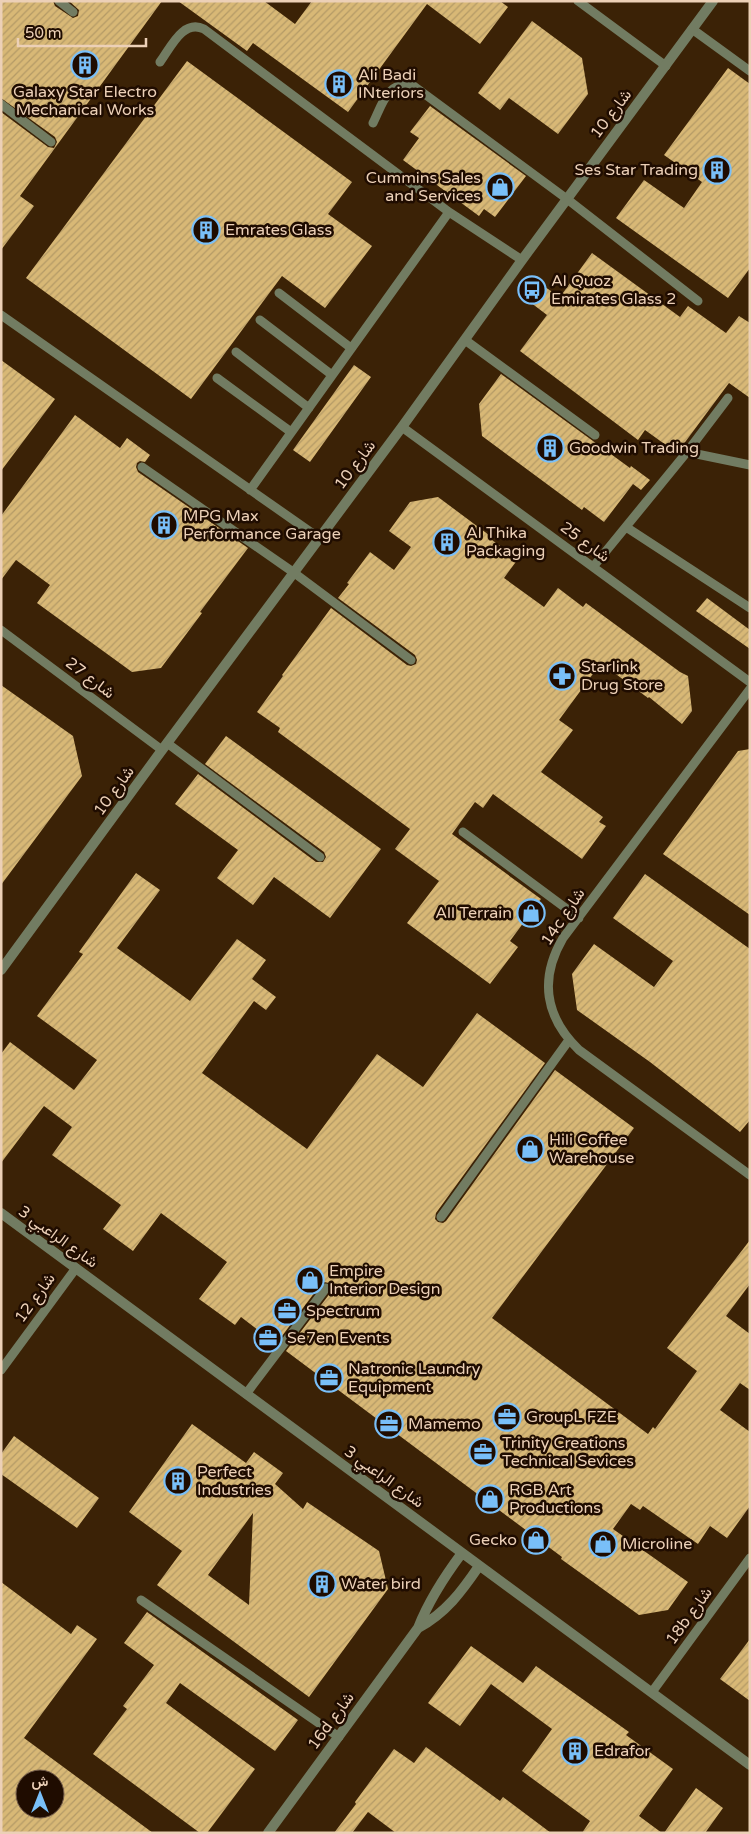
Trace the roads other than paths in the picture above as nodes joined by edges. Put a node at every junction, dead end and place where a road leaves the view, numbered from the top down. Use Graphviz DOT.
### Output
graph roads {
  1 [pos="59,1"];
  2 [pos="578,1"];
  3 [pos="713,1"];
  4 [pos="74,12"];
  5 [pos="692,29"];
  6 [pos="160,62"];
  7 [pos="666,66"];
  8 [pos="750,71"];
  9 [pos="1,104"];
  10 [pos="373,123"];
  11 [pos="51,142"];
  12 [pos="567,199"];
  13 [pos="449,212"];
  14 [pos="522,260"];
  15 [pos="279,293"];
  16 [pos="698,301"];
  17 [pos="1,315"];
  18 [pos="260,320"];
  19 [pos="465,340"];
  20 [pos="352,348"];
  21 [pos="236,352"];
  22 [pos="332,376"];
  23 [pos="218,378"];
  24 [pos="728,398"];
  25 [pos="309,408"];
  26 [pos="402,427"];
  27 [pos="291,432"];
  28 [pos="595,435"];
  29 [pos="687,452"];
  30 [pos="750,465"];
  31 [pos="142,467"];
  32 [pos="250,490"];
  33 [pos="626,526"];
  34 [pos="319,538"];
  35 [pos="592,566"];
  36 [pos="293,572"];
  37 [pos="750,608"];
  38 [pos="1,630"];
  39 [pos="411,660"];
  40 [pos="750,682"];
  41 [pos="750,689"];
  42 [pos="164,747"];
  43 [pos="463,832"];
  44 [pos="320,857"];
  45 [pos="579,918"];
  46 [pos="1,970"];
  47 [pos="569,1040"];
  48 [pos="750,1175"];
  49 [pos="1,1213"];
  50 [pos="441,1217"];
  51 [pos="76,1268"];
  52 [pos="326,1288"];
  53 [pos="1,1370"];
  54 [pos="246,1394"];
  55 [pos="462,1553"];
  56 [pos="750,1558"];
  57 [pos="479,1566"];
  58 [pos="141,1600"];
  59 [pos="418,1628"];
  60 [pos="652,1692"];
  61 [pos="338,1737"];
  62 [pos="750,1765"];
  63 [pos="268,1833"];
  1 -- 4 [label="lane"];
  2 -- 7 [label="lane"];
  3 -- 5 [label="street, شارع 10"];
  5 -- 7 [label="street, شارع 10"];
  5 -- 8 [label="lane"];
  6 -- 13 [label="lane"];
  7 -- 12 [label="street, شارع 10"];
  9 -- 11 [label="lane"];
  10 -- 12 [label="lane"];
  12 -- 14 [label="street, شارع 10"];
  12 -- 16 [label="lane"];
  13 -- 14 [label="lane"];
  13 -- 20 [label="lane"];
  14 -- 19 [label="street, شارع 10"];
  15 -- 20 [label="lane"];
  17 -- 32 [label="lane"];
  18 -- 22 [label="lane"];
  19 -- 26 [label="street, شارع 10"];
  19 -- 28 [label="lane"];
  20 -- 22 [label="lane"];
  21 -- 25 [label="lane"];
  22 -- 25 [label="lane"];
  23 -- 27 [label="lane"];
  24 -- 29 [label="lane"];
  25 -- 27 [label="lane"];
  26 -- 34 [label="street, شارع 10"];
  26 -- 35 [label="lane, شارع 25"];
  27 -- 32 [label="lane"];
  29 -- 30 [label="lane"];
  29 -- 33 [label="lane"];
  31 -- 36 [label="lane"];
  32 -- 34 [label="lane"];
  33 -- 35 [label="lane"];
  33 -- 37 [label="lane"];
  34 -- 36 [label="street, شارع 10"];
  35 -- 40 [label="lane, شارع 25"];
  36 -- 39 [label="lane"];
  36 -- 42 [label="street, شارع 10"];
  38 -- 42 [label="lane, شارع 27"];
  41 -- 45 [label="lane, 14c شارع"];
  42 -- 44 [label="lane, شارع 27"];
  42 -- 46 [label="street, شارع 10"];
  43 -- 45 [label="lane"];
  45 -- 47 [label="lane, 14c شارع"];
  47 -- 48 [label="lane, 14c شارع"];
  47 -- 50 [label="lane"];
  49 -- 51 [label="street, شارع الراعبي 3"];
  51 -- 53 [label="lane, شارع 12"];
  51 -- 54 [label="street, شارع الراعبي 3"];
  52 -- 54 [label="lane"];
  54 -- 55 [label="street, شارع الراعبي 3"];
  55 -- 57 [label="street, شارع الراعبي 3"];
  55 -- 59 [label="street, 16d شارع"];
  56 -- 60 [label="lane, 18b شارع"];
  57 -- 59 [label="street, 16d شارع"];
  57 -- 60 [label="street, شارع الراعبي 3"];
  58 -- 61 [label="lane"];
  59 -- 61 [label="street, 16d شارع"];
  60 -- 62 [label="street, شارع الراعبي 3"];
  61 -- 63 [label="street, 16d شارع"];
}
